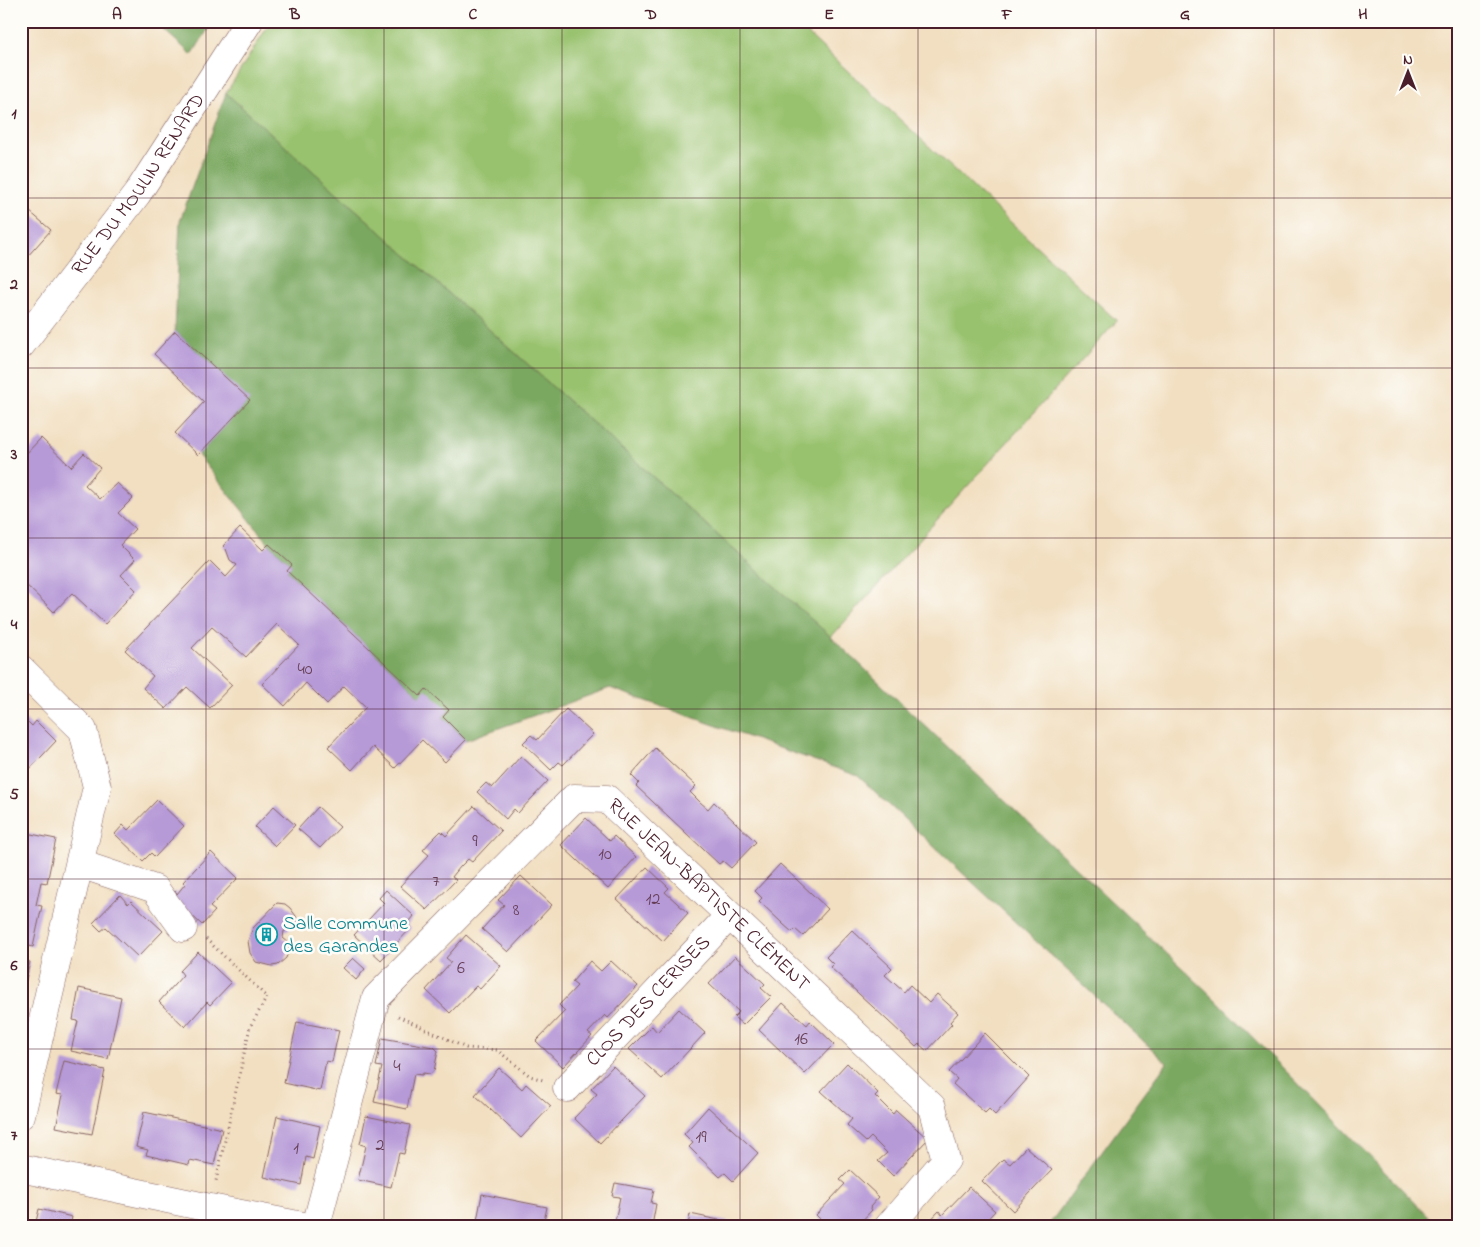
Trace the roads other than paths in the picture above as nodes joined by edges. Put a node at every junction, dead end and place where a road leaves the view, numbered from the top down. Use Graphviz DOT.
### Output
graph roads {
  1 [pos="249,21"];
  2 [pos="21,345"];
  3 [pos="21,669"];
  4 [pos="80,864"];
  5 [pos="729,916"];
  6 [pos="183,928"];
  7 [pos="567,1088"];
  8 [pos="21,1115"];
  9 [pos="23,1168"];
  10 [pos="303,1226"];
  11 [pos="316,1226"];
  12 [pos="889,1226"];
  1 -- 2 [label="street, RUE DU MOULIN RENARD"];
  3 -- 4 [label="street"];
  4 -- 6 [label="street"];
  4 -- 8 [label="street"];
  5 -- 7 [label="street, CLOS DES CERISES"];
  5 -- 11 [label="street, RUE JEAN-BAPTISTE CLÉMENT"];
  5 -- 12 [label="street, RUE JEAN-BAPTISTE CLÉMENT"];
  9 -- 10 [label="street"];
}
